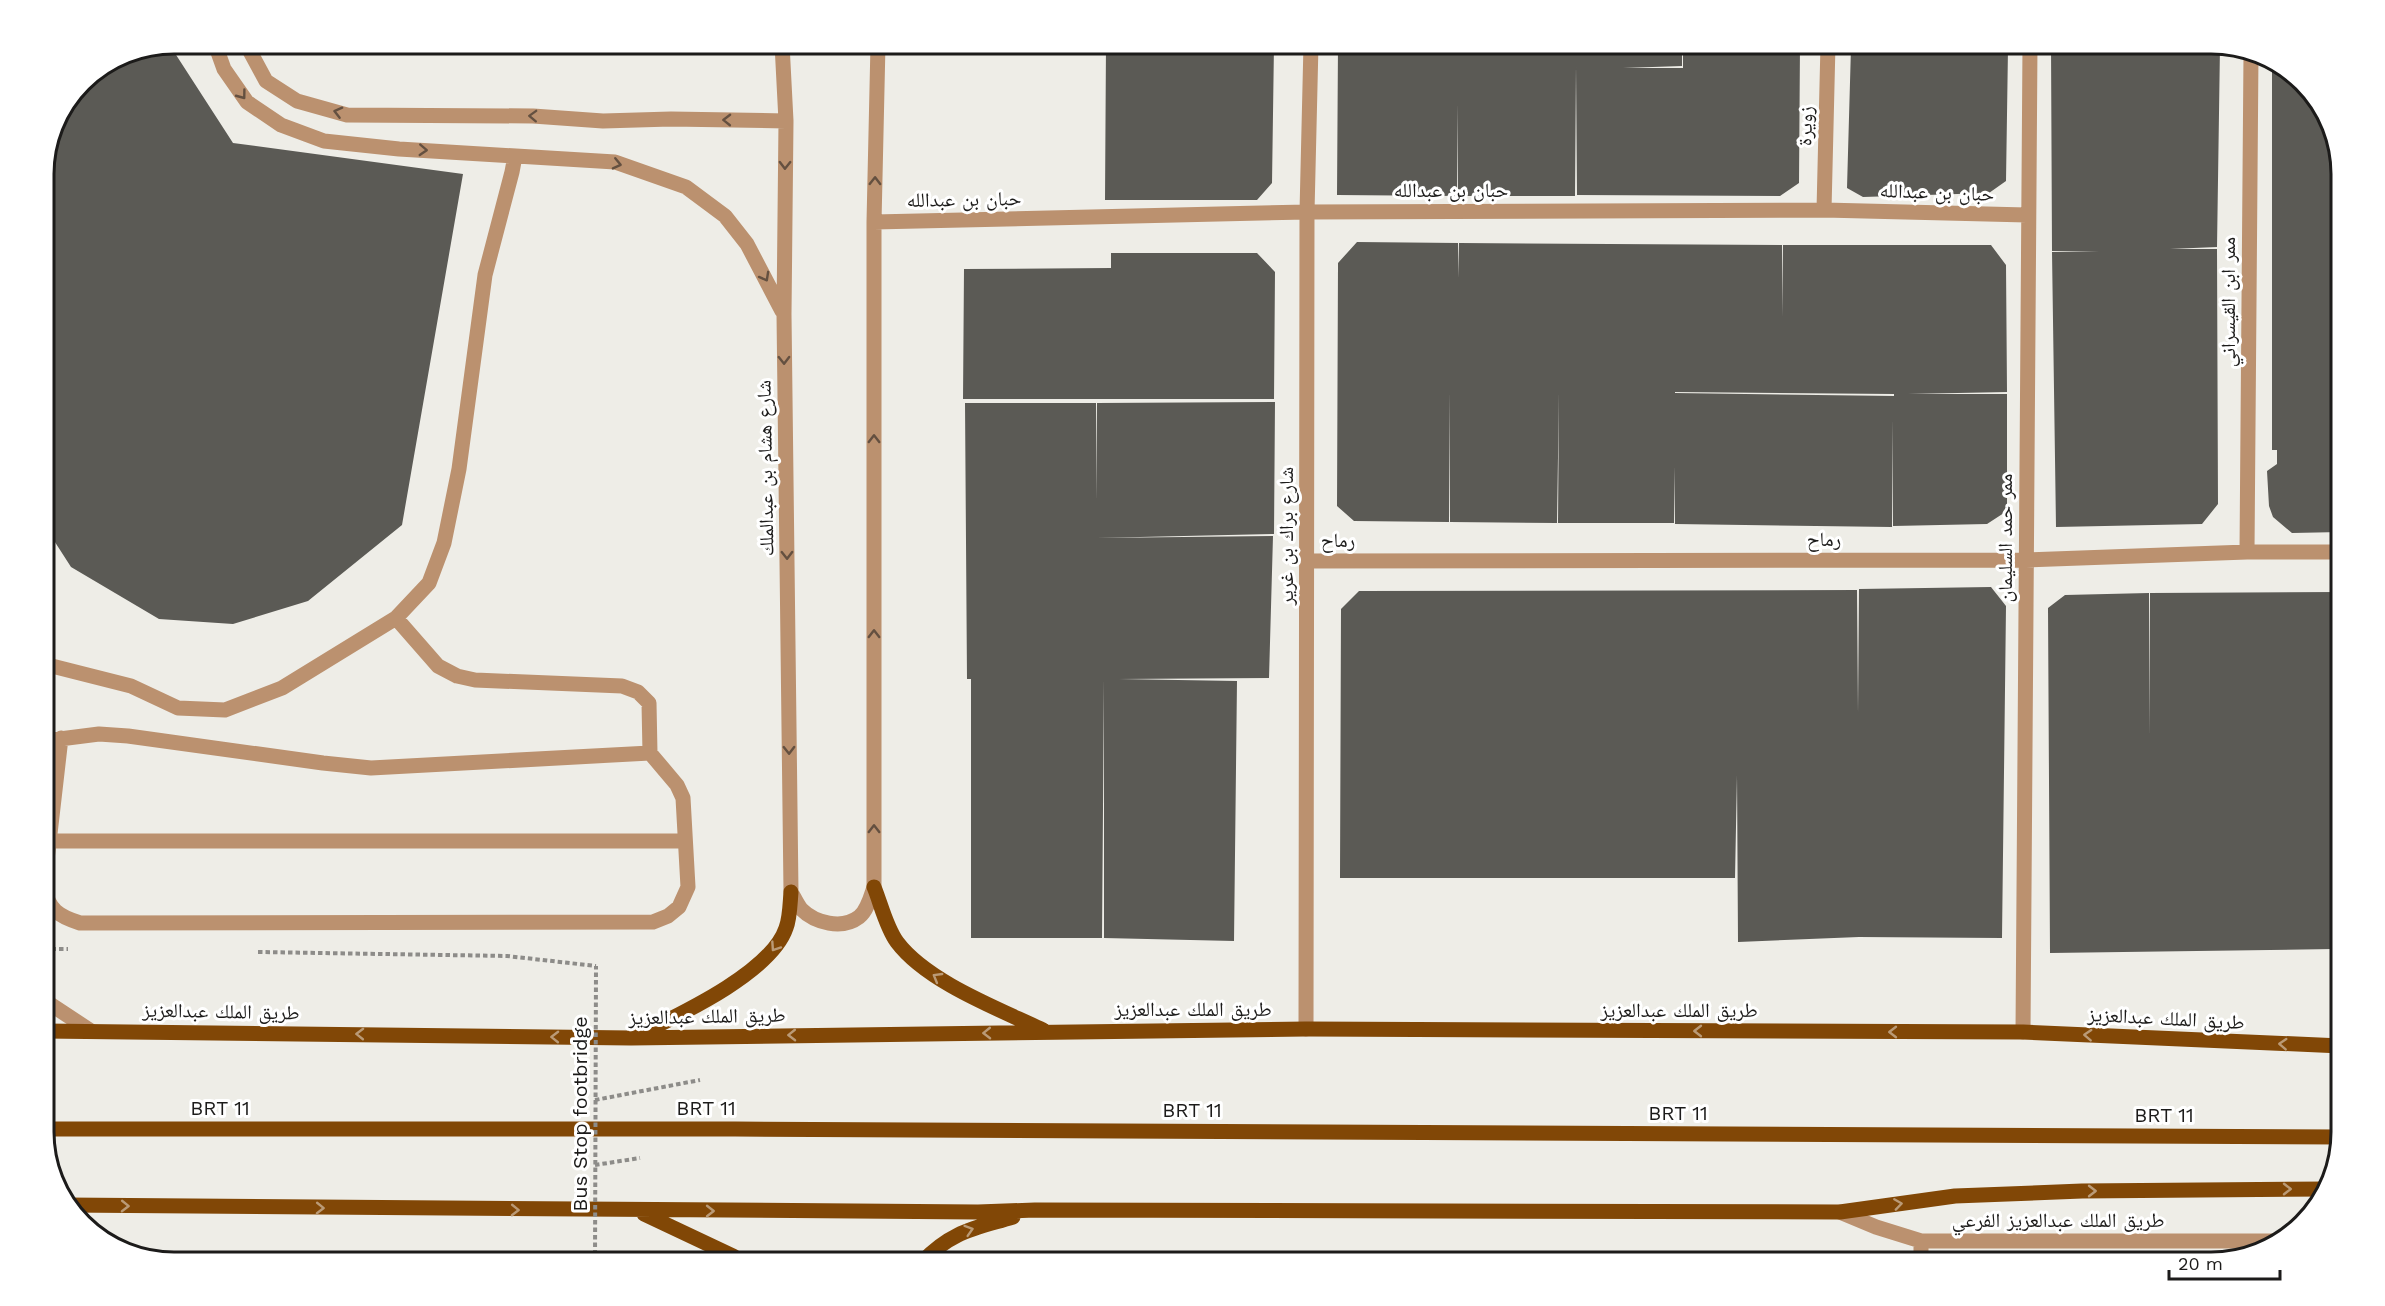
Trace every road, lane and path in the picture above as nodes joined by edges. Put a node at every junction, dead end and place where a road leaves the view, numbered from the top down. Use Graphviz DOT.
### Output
graph roads {
  1 [pos="219,54"];
  2 [pos="251,54"];
  3 [pos="783,54"];
  4 [pos="878,54"];
  5 [pos="1311,54"];
  6 [pos="1828,54"];
  7 [pos="2030,54"];
  8 [pos="2252,61"];
  9 [pos="786,122"];
  10 [pos="515,156"];
  11 [pos="1824,210"];
  12 [pos="1306,212"];
  13 [pos="2027,215"];
  14 [pos="874,222"];
  15 [pos="784,314"];
  16 [pos="2247,552"];
  17 [pos="2331,552"];
  18 [pos="2026,560"];
  19 [pos="1307,561"];
  20 [pos="396,618"];
  21 [pos="54,667"];
  22 [pos="61,738"];
  23 [pos="54,739"];
  24 [pos="650,753"];
  25 [pos="54,798"];
  26 [pos="54,841"];
  27 [pos="685,841"];
  28 [pos="874,887"];
  29 [pos="791,892"];
  30 [pos="54,910"];
  31 [pos="54,949"];
  32 [pos="80,949"];
  33 [pos="258,952"];
  34 [pos="54,1007"];
  35 [pos="1306,1029"];
  36 [pos="54,1031"];
  37 [pos="91,1031"];
  38 [pos="1046,1032"];
  39 [pos="2023,1032"];
  40 [pos="631,1038"];
  41 [pos="2331,1046"];
  42 [pos="700,1080"];
  43 [pos="595,1100"];
  44 [pos="54,1129"];
  45 [pos="2331,1137"];
  46 [pos="2317,1189"];
  47 [pos="79,1205"];
  48 [pos="1035,1210"];
  49 [pos="639,1211"];
  50 [pos="1840,1212"];
  51 [pos="1921,1241"];
  52 [pos="2261,1241"];
  53 [pos="595,1252"];
  54 [pos="725,1252"];
  55 [pos="932,1252"];
  56 [pos="1922,1252"];
  1 -- 10 [label="street, one-way"];
  9 -- 2 [label="street, one-way"];
  3 -- 9 [label="street, شارع هشام بن عبدالملك"];
  14 -- 4 [label="street, one-way"];
  5 -- 12 [label="street, شارع براك بن غرير"];
  6 -- 11 [label="street, زويرة"];
  7 -- 13 [label="street, ممر حمد السليمان"];
  8 -- 16 [label="street, ممر ابن القيسراني"];
  9 -- 15 [label="street, شارع هشام بن عبدالملك, one-way"];
  10 -- 15 [label="street, one-way"];
  10 -- 20 [label="street"];
  11 -- 12 [label="street, حبان بن عبدالله"];
  11 -- 13 [label="street, حبان بن عبدالله"];
  12 -- 14 [label="street, حبان بن عبدالله"];
  12 -- 19 [label="street, شارع براك بن غرير"];
  13 -- 18 [label="street, ممر حمد السليمان"];
  28 -- 14 [label="street, one-way"];
  15 -- 29 [label="street, شارع هشام بن عبدالملك, one-way"];
  16 -- 17 [label="street, رماح"];
  16 -- 18 [label="street, رماح"];
  18 -- 19 [label="street, رماح"];
  18 -- 39 [label="street, ممر حمد السليمان"];
  19 -- 35 [label="street, شارع براك بن غرير"];
  20 -- 21 [label="street"];
  20 -- 24 [label="street"];
  22 -- 23 [label="street"];
  22 -- 24 [label="street"];
  22 -- 25 [label="street"];
  24 -- 27 [label="street"];
  26 -- 27 [label="street"];
  27 -- 30 [label="street"];
  28 -- 29 [label="street"];
  38 -- 28 [label="main road, one-way"];
  29 -- 40 [label="main road, one-way"];
  31 -- 32 [label="path"];
  33 -- 43 [label="path, Bus Stop footbridge, bridge"];
  34 -- 37 [label="street"];
  35 -- 38 [label="main road, طريق الملك عبدالعزيز"];
  39 -- 35 [label="main road, طريق الملك عبدالعزيز, one-way"];
  36 -- 37 [label="main road, طريق الملك عبدالعزيز"];
  40 -- 37 [label="main road, طريق الملك عبدالعزيز, one-way"];
  38 -- 40 [label="main road, طريق الملك عبدالعزيز, one-way"];
  41 -- 39 [label="main road, طريق الملك عبدالعزيز, one-way"];
  42 -- 43 [label="path"];
  43 -- 53 [label="path, Bus Stop footbridge, bridge"];
  44 -- 45 [label="main road, BRT 11"];
  50 -- 46 [label="main road, one-way"];
  47 -- 49 [label="main road, one-way"];
  49 -- 48 [label="main road, one-way"];
  48 -- 50 [label="main road"];
  55 -- 48 [label="main road, one-way"];
  49 -- 54 [label="main road"];
  50 -- 51 [label="street, طريق الملك عبدالعزيز الفرعي"];
  51 -- 52 [label="street, طريق الملك عبدالعزيز الفرعي"];
  51 -- 56 [label="street"];
}
